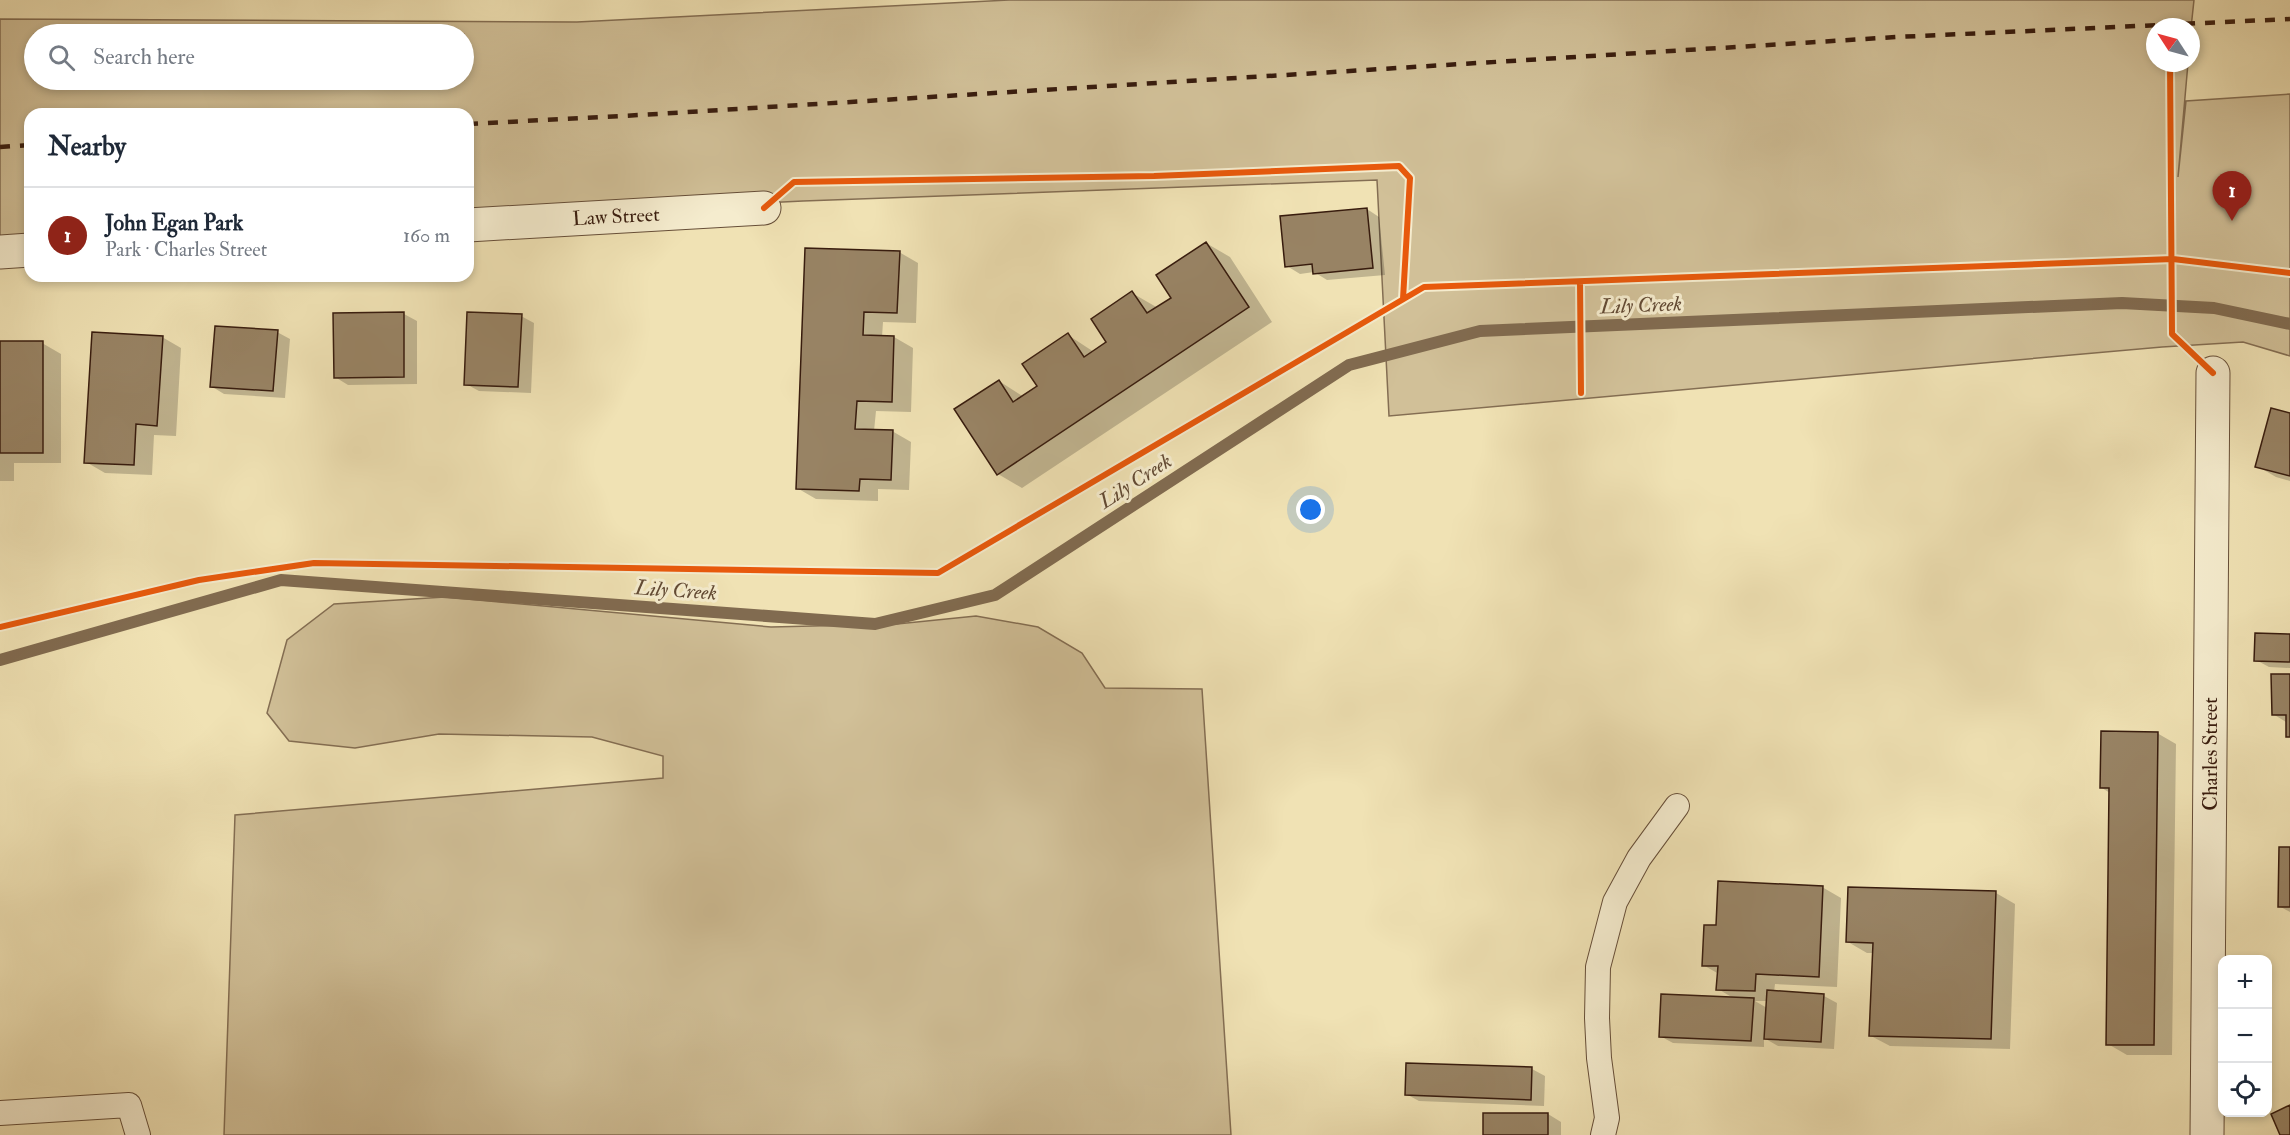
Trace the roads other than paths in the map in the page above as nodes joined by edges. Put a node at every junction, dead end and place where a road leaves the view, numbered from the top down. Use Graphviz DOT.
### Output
graph roads {
  1 [pos="764,208"];
  2 [pos="474,225"];
  3 [pos="24,250"];
  4 [pos="0,252"];
  5 [pos="2213,373"];
  6 [pos="1677,806"];
  7 [pos="0,1113"];
  8 [pos="138,1135"];
  9 [pos="1603,1135"];
  10 [pos="2207,1135"];
  1 -- 2 [label="street, Law Street"];
  3 -- 4 [label="street"];
  5 -- 10 [label="street, Charles Street"];
  6 -- 9 [label="lane"];
  7 -- 8 [label="lane"];
}
